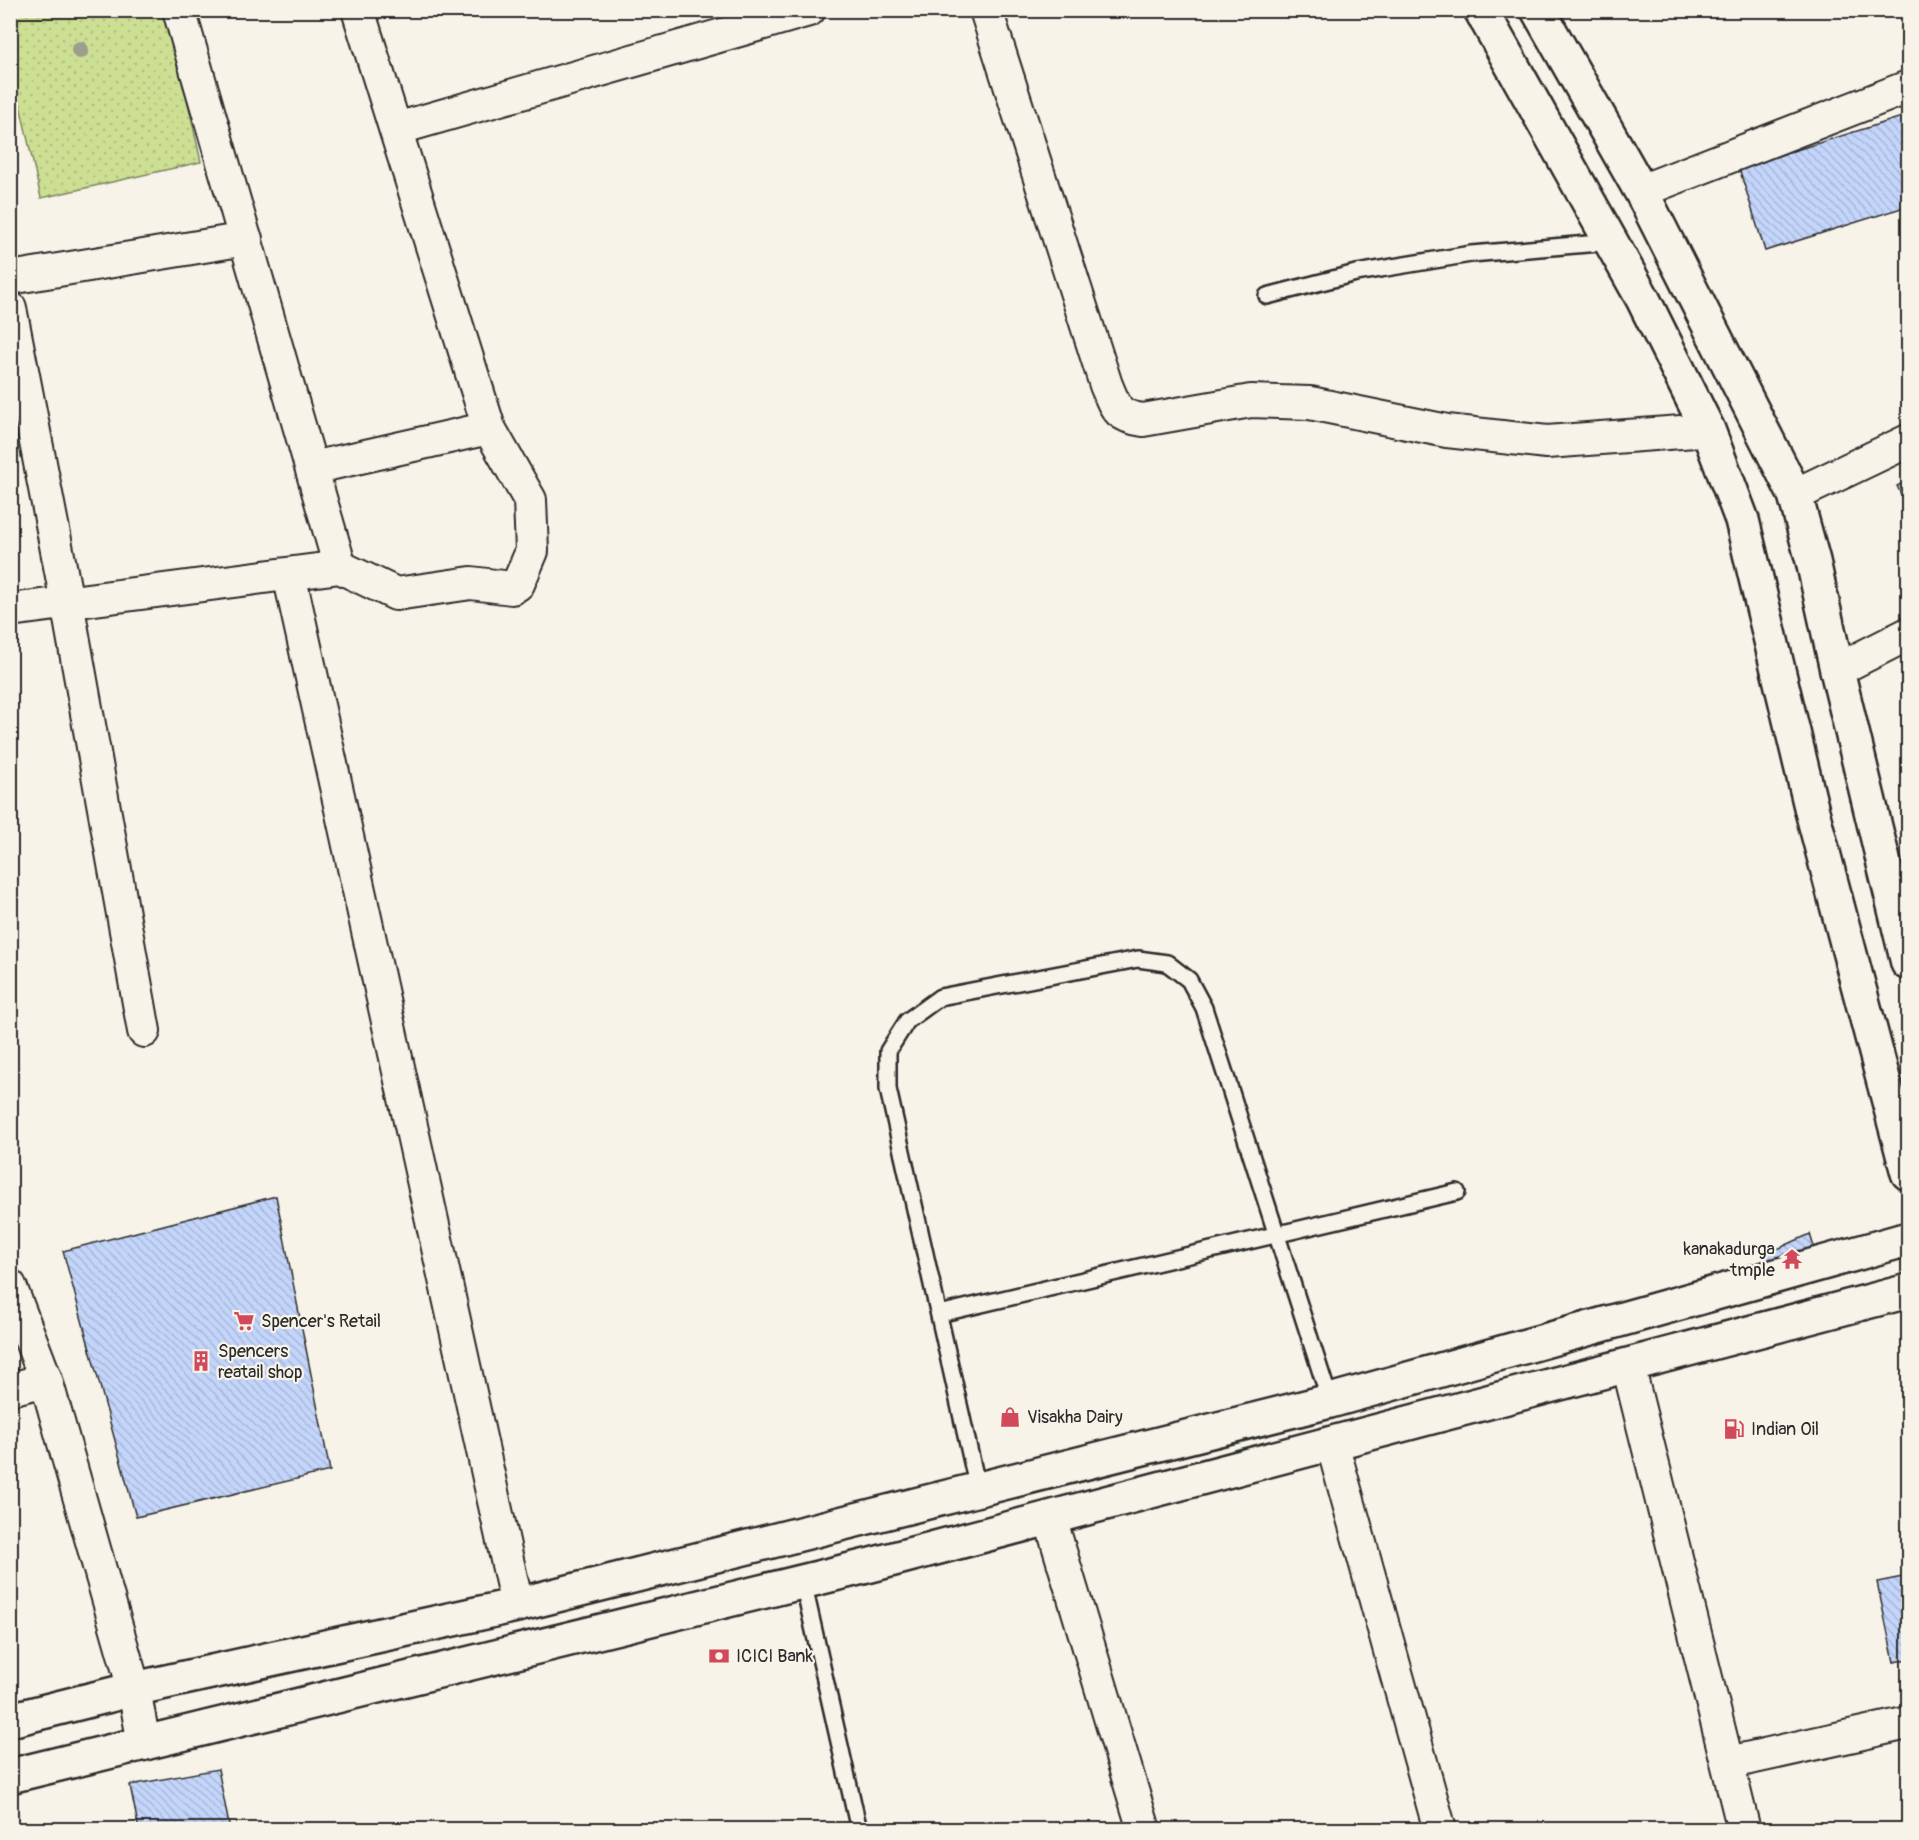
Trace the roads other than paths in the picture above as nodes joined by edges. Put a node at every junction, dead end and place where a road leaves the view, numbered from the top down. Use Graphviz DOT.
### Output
graph roads {
  1 [pos="179,10"];
  2 [pos="358,10"];
  3 [pos="809,10"];
  4 [pos="986,10"];
  5 [pos="1481,10"];
  6 [pos="1538,10"];
  7 [pos="1908,87"];
  8 [pos="396,129"];
  9 [pos="1641,191"];
  10 [pos="246,239"];
  11 [pos="1611,242"];
  12 [pos="10,278"];
  13 [pos="1267,296"];
  14 [pos="10,308"];
  15 [pos="489,428"];
  16 [pos="1708,430"];
  17 [pos="1908,441"];
  18 [pos="312,468"];
  19 [pos="1795,495"];
  20 [pos="340,567"];
  21 [pos="290,574"];
  22 [pos="67,602"];
  23 [pos="10,610"];
  24 [pos="1908,634"];
  25 [pos="1837,670"];
  26 [pos="1908,963"];
  27 [pos="144,1031"];
  28 [pos="1908,1173"];
  29 [pos="1457,1192"];
  30 [pos="1277,1235"];
  31 [pos="1908,1239"];
  32 [pos="10,1286"];
  33 [pos="1908,1291"];
  34 [pos="939,1314"];
  35 [pos="1628,1365"];
  36 [pos="46,1380"];
  37 [pos="10,1389"];
  38 [pos="1330,1401"];
  39 [pos="1332,1443"];
  40 [pos="978,1489"];
  41 [pos="1050,1518"];
  42 [pos="803,1582"];
  43 [pos="517,1605"];
  44 [pos="134,1689"];
  45 [pos="10,1720"];
  46 [pos="1908,1723"];
  47 [pos="144,1744"];
  48 [pos="1728,1763"];
  49 [pos="10,1776"];
  50 [pos="859,1830"];
  51 [pos="1144,1830"];
  52 [pos="1440,1830"];
  53 [pos="1744,1830"];
  1 -- 10 [label="street"];
  2 -- 8 [label="street"];
  3 -- 8 [label="street"];
  4 -- 16 [label="street"];
  5 -- 11 [label="main road"];
  6 -- 9 [label="main road"];
  7 -- 9 [label="street"];
  8 -- 15 [label="street"];
  9 -- 19 [label="main road"];
  10 -- 12 [label="street"];
  10 -- 18 [label="street"];
  11 -- 13 [label="lane"];
  11 -- 16 [label="main road"];
  14 -- 22 [label="street"];
  15 -- 18 [label="street"];
  15 -- 20 [label="street"];
  16 -- 28 [label="main road"];
  17 -- 19 [label="street"];
  18 -- 20 [label="street"];
  19 -- 25 [label="main road"];
  20 -- 21 [label="street"];
  21 -- 22 [label="street"];
  21 -- 43 [label="street"];
  22 -- 23 [label="street"];
  22 -- 27 [label="street"];
  24 -- 25 [label="street"];
  25 -- 26 [label="main road"];
  29 -- 30 [label="lane"];
  30 -- 34 [label="lane"];
  30 -- 34 [label="lane"];
  30 -- 38 [label="lane"];
  31 -- 38 [label="main road"];
  32 -- 36 [label="street"];
  33 -- 35 [label="main road"];
  34 -- 40 [label="lane"];
  35 -- 39 [label="main road"];
  35 -- 48 [label="street"];
  36 -- 37 [label="street"];
  36 -- 44 [label="street"];
  38 -- 40 [label="main road"];
  39 -- 41 [label="main road"];
  39 -- 52 [label="street"];
  40 -- 43 [label="main road"];
  41 -- 42 [label="main road"];
  41 -- 51 [label="street"];
  42 -- 47 [label="main road"];
  42 -- 50 [label="lane"];
  43 -- 44 [label="main road"];
  44 -- 45 [label="main road"];
  44 -- 47 [label="street"];
  46 -- 48 [label="street"];
  47 -- 49 [label="main road"];
  48 -- 53 [label="street"];
}
